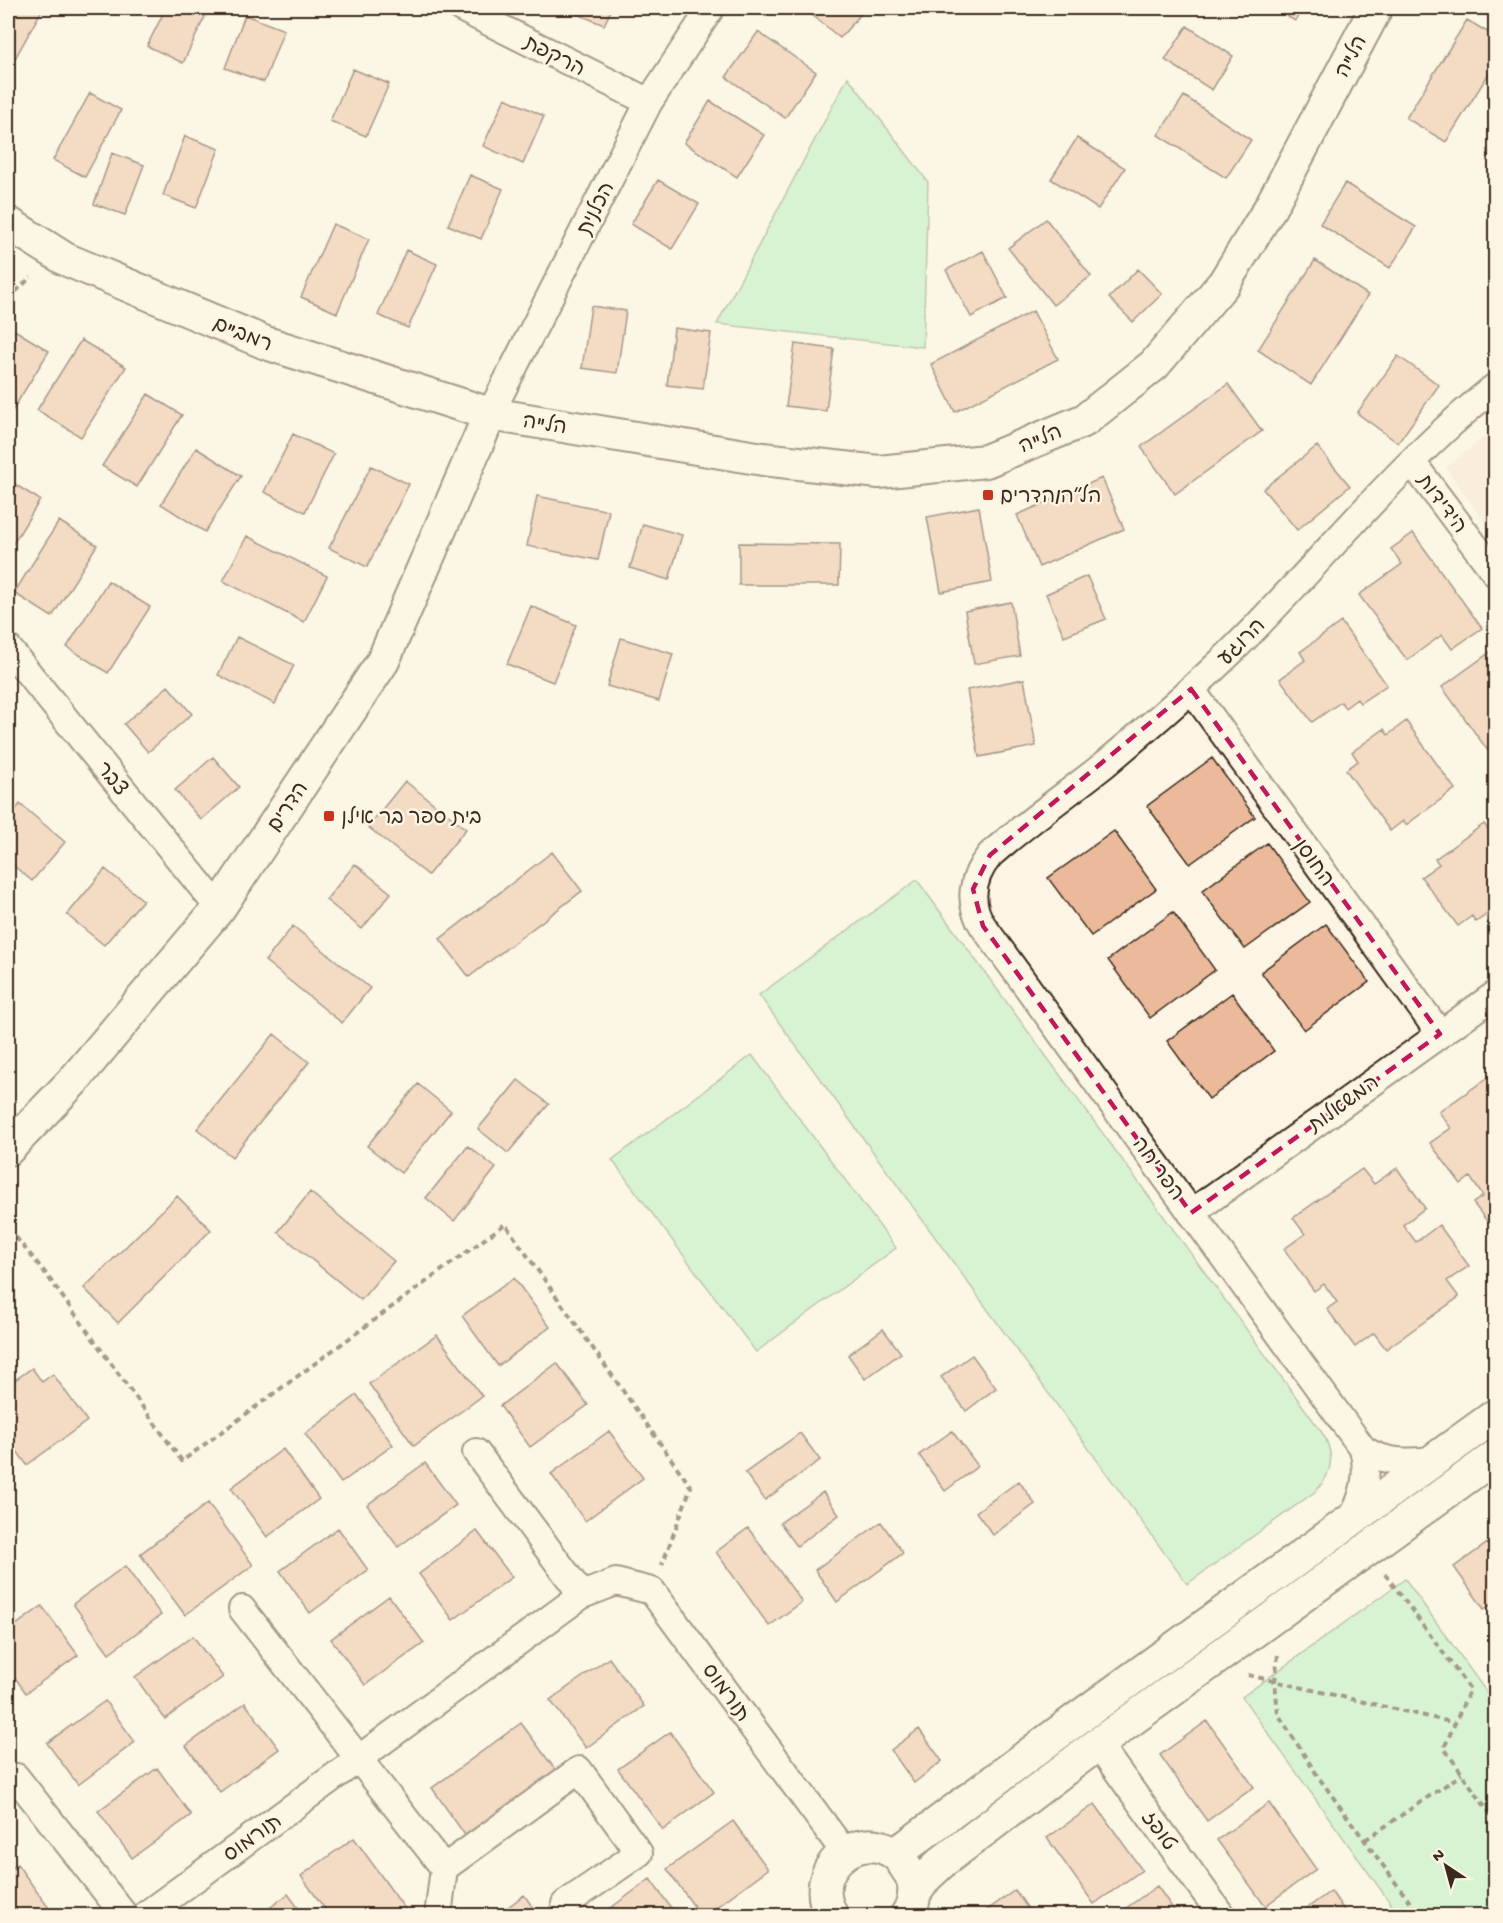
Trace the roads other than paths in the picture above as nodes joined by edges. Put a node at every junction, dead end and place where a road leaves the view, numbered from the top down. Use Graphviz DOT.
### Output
graph roads {
  1 [pos="461,8"];
  2 [pos="711,8"];
  3 [pos="1376,8"];
  4 [pos="649,102"];
  5 [pos="8,224"];
  6 [pos="1496,386"];
  7 [pos="490,414"];
  8 [pos="1412,462"];
  9 [pos="1496,574"];
  10 [pos="8,648"];
  11 [pos="1191,689"];
  12 [pos="974,881"];
  13 [pos="219,908"];
  14 [pos="1496,994"];
  15 [pos="1440,1034"];
  16 [pos="8,1149"];
  17 [pos="1191,1213"];
  18 [pos="1496,1415"];
  19 [pos="1363,1449"];
  20 [pos="476,1452"];
  21 [pos="1496,1456"];
  22 [pos="1434,1460"];
  23 [pos="1350,1521"];
  24 [pos="582,1595"];
  25 [pos="242,1609"];
  26 [pos="1098,1744"];
  27 [pos="359,1758"];
  28 [pos="16,1777"];
  29 [pos="845,1852"];
  30 [pos="896,1854"];
  31 [pos="444,1868"];
  32 [pos="565,1904"];
  33 [pos="910,1905"];
  34 [pos="824,1913"];
  35 [pos="125,1916"];
  36 [pos="144,1916"];
  37 [pos="438,1916"];
  38 [pos="1222,1916"];
  1 -- 4 [label="street, הרקפת"];
  2 -- 4 [label="street, הכלנית"];
  3 -- 7 [label="street, הל\"ה"];
  4 -- 7 [label="street, הכלנית"];
  5 -- 7 [label="street, רמב\"ם"];
  6 -- 8 [label="street, הרוגע"];
  7 -- 13 [label="street, הדרים"];
  8 -- 9 [label="street, הידידות"];
  8 -- 11 [label="street, הרוגע"];
  10 -- 13 [label="street, צבר"];
  11 -- 12 [label="street, הרוגע"];
  11 -- 15 [label="street, החוסן"];
  12 -- 17 [label="street, הפריחה"];
  13 -- 16 [label="street, הדרים"];
  14 -- 15 [label="street, המשאלות"];
  15 -- 17 [label="street, המשאלות"];
  17 -- 19 [label="street, הפריחה"];
  18 -- 22 [label="street"];
  19 -- 22 [label="street"];
  19 -- 23 [label="street"];
  20 -- 24 [label="street"];
  21 -- 26 [label="street"];
  22 -- 23 [label="street"];
  23 -- 30 [label="street"];
  24 -- 27 [label="street, תורמוס"];
  24 -- 29 [label="street, תורמוס"];
  25 -- 27 [label="street"];
  26 -- 33 [label="street"];
  26 -- 38 [label="street, טופז"];
  27 -- 31 [label="street"];
  27 -- 36 [label="street, תורמוס"];
  28 -- 35 [label="street"];
  29 -- 30 [label="street"];
  29 -- 34 [label="street"];
  30 -- 33 [label="street"];
  31 -- 32 [label="street"];
  31 -- 37 [label="street"];
}
